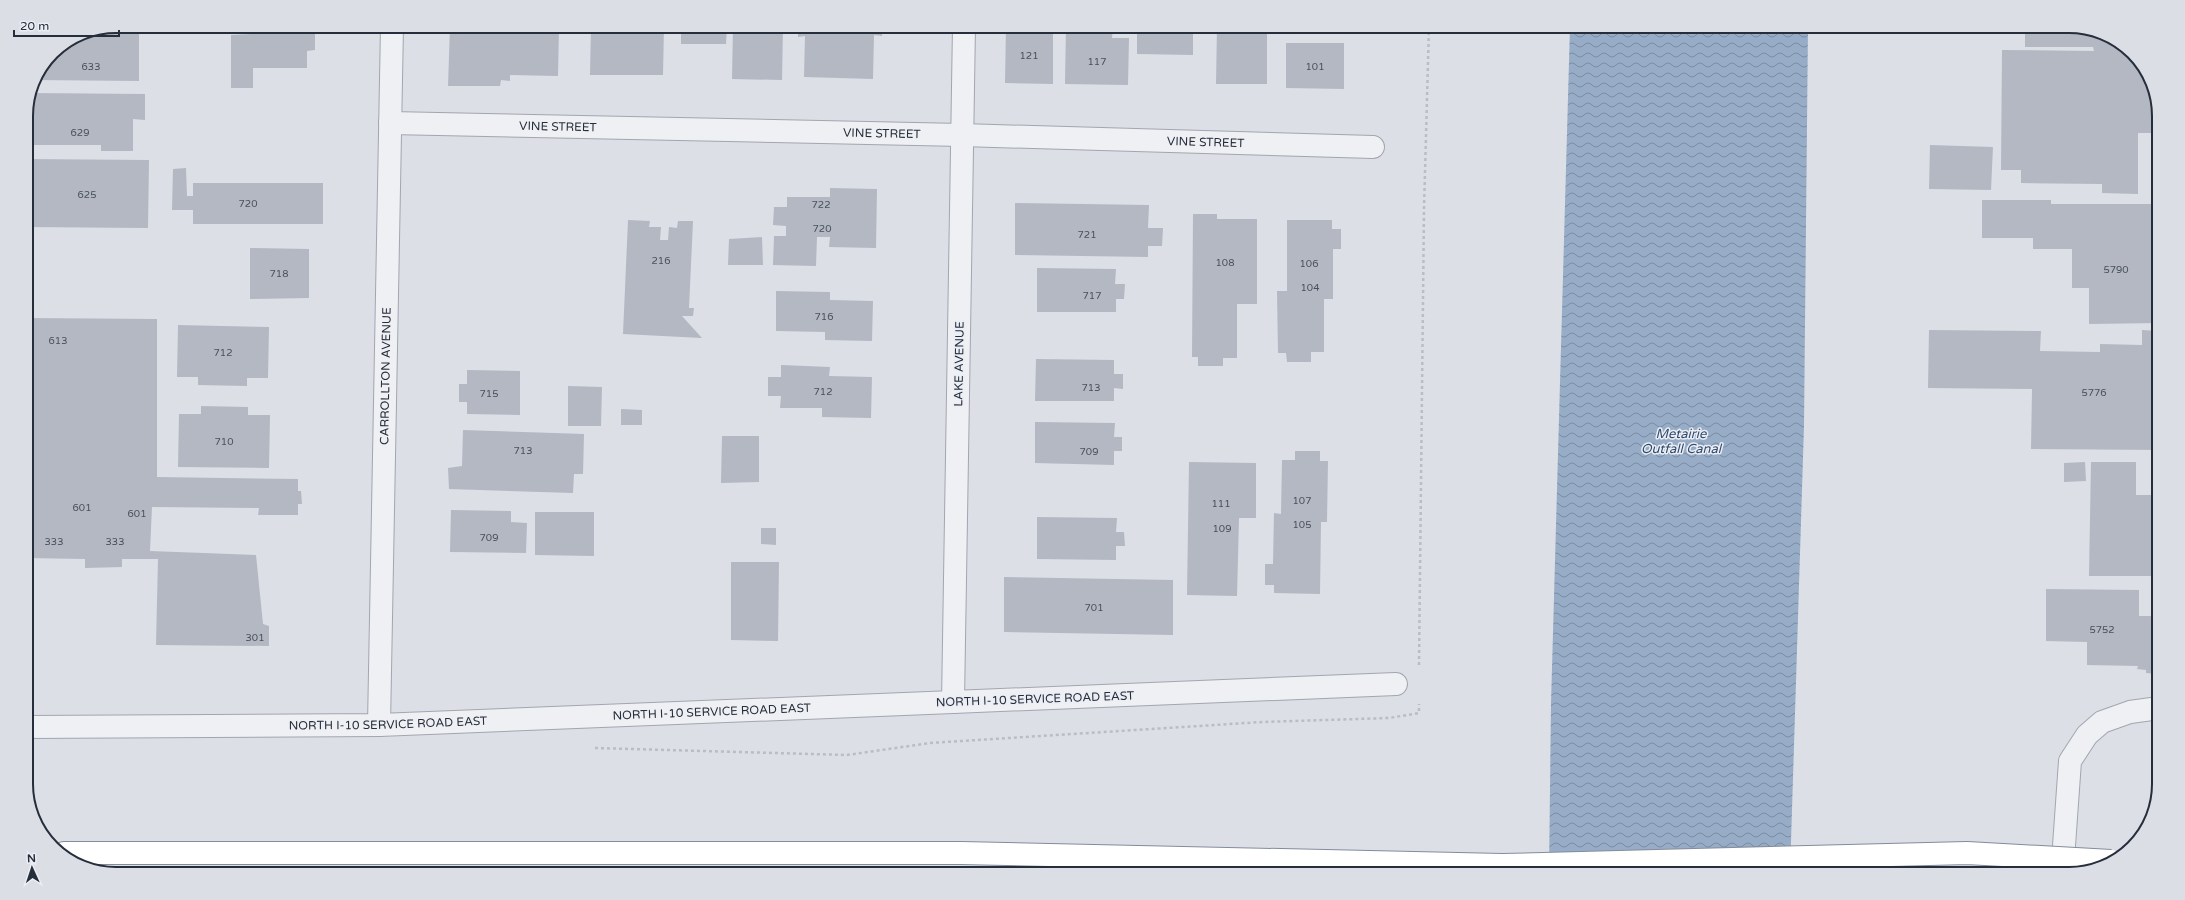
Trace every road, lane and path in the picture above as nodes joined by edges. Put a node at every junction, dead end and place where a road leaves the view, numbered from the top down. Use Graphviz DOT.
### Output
graph roads {
  1 [pos="392,33"];
  2 [pos="964,33"];
  3 [pos="1429,33"];
  4 [pos="390,123"];
  5 [pos="962,135"];
  6 [pos="1373,147"];
  7 [pos="1419,668"];
  8 [pos="1396,684"];
  9 [pos="1419,698"];
  10 [pos="953,702"];
  11 [pos="2152,709"];
  12 [pos="1419,712"];
  13 [pos="379,725"];
  14 [pos="33,727"];
  15 [pos="70,853"];
  16 [pos="2100,860"];
  17 [pos="2062,867"];
  1 -- 4 [label="street, CARROLLTON AVENUE"];
  2 -- 5 [label="street, LAKE AVENUE"];
  3 -- 7 [label="path"];
  4 -- 5 [label="street, VINE STREET"];
  4 -- 13 [label="street, CARROLLTON AVENUE"];
  5 -- 6 [label="street, VINE STREET"];
  5 -- 10 [label="street, LAKE AVENUE"];
  8 -- 10 [label="street, NORTH I-10 SERVICE ROAD EAST"];
  9 -- 12 [label="path"];
  10 -- 13 [label="street, NORTH I-10 SERVICE ROAD EAST"];
  11 -- 17 [label="street"];
  13 -- 14 [label="street, NORTH I-10 SERVICE ROAD EAST"];
  15 -- 16 [label="highway, bridge"];
}
